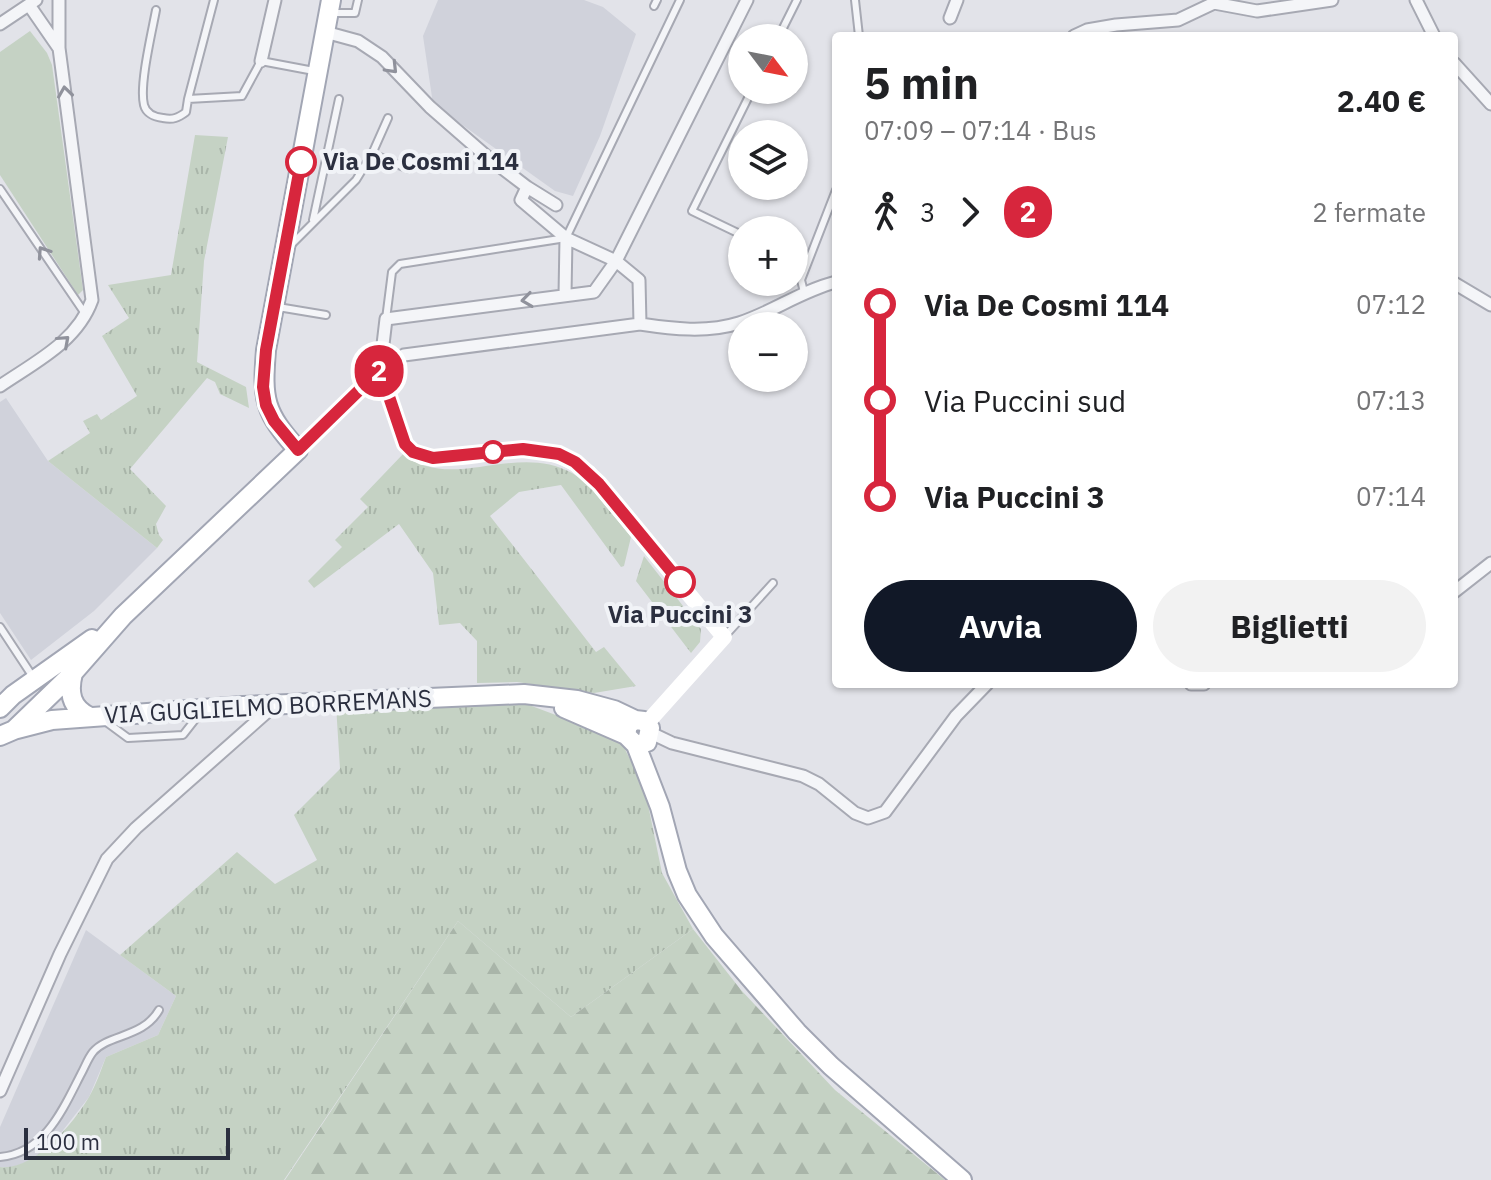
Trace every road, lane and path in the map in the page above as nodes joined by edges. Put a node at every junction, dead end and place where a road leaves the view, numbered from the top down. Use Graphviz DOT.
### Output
graph roads {
  1 [pos="59,0"];
  2 [pos="214,0"];
  3 [pos="275,0"];
  4 [pos="358,0"];
  5 [pos="680,0"];
  6 [pos="747,0"];
  7 [pos="797,0"];
  8 [pos="855,0"];
  9 [pos="957,0"];
  10 [pos="1332,0"];
  11 [pos="1416,0"];
  12 [pos="32,2"];
  13 [pos="156,10"];
  14 [pos="326,10"];
  15 [pos="950,18"];
  16 [pos="0,24"];
  17 [pos="785,24"];
  18 [pos="859,32"];
  19 [pos="1083,32"];
  20 [pos="1432,32"];
  21 [pos="59,48"];
  22 [pos="261,61"];
  23 [pos="1458,67"];
  24 [pos="317,72"];
  25 [pos="188,99"];
  26 [pos="339,99"];
  27 [pos="745,104"];
  28 [pos="1491,104"];
  29 [pos="388,118"];
  30 [pos="372,154"];
  31 [pos="409,169"];
  32 [pos="527,187"];
  33 [pos="0,189"];
  34 [pos="832,201"];
  35 [pos="556,205"];
  36 [pos="312,224"];
  37 [pos="728,228"];
  38 [pos="566,238"];
  39 [pos="284,252"];
  40 [pos="616,261"];
  41 [pos="808,269"];
  42 [pos="832,282"];
  43 [pos="808,285"];
  44 [pos="1458,285"];
  45 [pos="565,295"];
  46 [pos="785,296"];
  47 [pos="1491,305"];
  48 [pos="274,307"];
  49 [pos="86,315"];
  50 [pos="326,315"];
  51 [pos="386,319"];
  52 [pos="640,324"];
  53 [pos="380,370"];
  54 [pos="1,383"];
  55 [pos="298,450"];
  56 [pos="1491,563"];
  57 [pos="773,583"];
  58 [pos="1458,589"];
  59 [pos="0,627"];
  60 [pos="724,637"];
  61 [pos="68,667"];
  62 [pos="35,679"];
  63 [pos="983,688"];
  64 [pos="276,704"];
  65 [pos="0,708"];
  66 [pos="36,708"];
  67 [pos="94,717"];
  68 [pos="52,720"];
  69 [pos="641,732"];
  70 [pos="7,733"];
  71 [pos="159,1010"];
  72 [pos="0,1091"];
  73 [pos="0,1157"];
  74 [pos="962,1180"];
  1 -- 21 [label="street"];
  2 -- 25 [label="lane"];
  3 -- 22 [label="street"];
  4 -- 14 [label="lane"];
  5 -- 38 [label="lane"];
  6 -- 40 [label="street"];
  7 -- 17 [label="lane"];
  8 -- 18 [label="lane"];
  9 -- 15 [label="street"];
  10 -- 19 [label="street"];
  11 -- 20 [label="street"];
  12 -- 16 [label="street"];
  12 -- 21 [label="street"];
  13 -- 25 [label="lane"];
  14 -- 24 [label="main road"];
  14 -- 32 [label="street, one-way"];
  49 -- 21 [label="street, one-way"];
  22 -- 24 [label="lane"];
  22 -- 25 [label="lane"];
  23 -- 28 [label="street"];
  24 -- 39 [label="main road"];
  26 -- 36 [label="lane"];
  27 -- 37 [label="lane"];
  29 -- 30 [label="lane"];
  30 -- 31 [label="lane"];
  30 -- 36 [label="lane"];
  32 -- 35 [label="street"];
  32 -- 38 [label="street"];
  49 -- 33 [label="lane, one-way"];
  34 -- 41 [label="lane"];
  36 -- 39 [label="lane"];
  38 -- 40 [label="street"];
  38 -- 45 [label="street"];
  38 -- 51 [label="lane"];
  39 -- 48 [label="main road"];
  40 -- 45 [label="street"];
  40 -- 52 [label="street"];
  42 -- 43 [label="street"];
  44 -- 47 [label="street"];
  45 -- 51 [label="street, one-way"];
  46 -- 52 [label="street"];
  48 -- 50 [label="lane"];
  48 -- 55 [label="main road"];
  54 -- 49 [label="street, one-way"];
  51 -- 53 [label="street"];
  52 -- 53 [label="street"];
  53 -- 55 [label="main road"];
  53 -- 60 [label="main road"];
  55 -- 61 [label="main road"];
  56 -- 58 [label="street"];
  57 -- 60 [label="lane"];
  59 -- 62 [label="lane"];
  60 -- 69 [label="main road"];
  61 -- 62 [label="main road"];
  61 -- 66 [label="main road"];
  61 -- 67 [label="main road"];
  62 -- 65 [label="main road"];
  63 -- 69 [label="street"];
  64 -- 67 [label="main road, VIA GUGLIELMO BORREMANS"];
  64 -- 69 [label="main road, VIA GUGLIELMO BORREMANS"];
  64 -- 72 [label="street"];
  66 -- 68 [label="main road"];
  66 -- 70 [label="main road"];
  67 -- 68 [label="main road, VIA GUGLIELMO BORREMANS"];
  68 -- 70 [label="main road, VIA GUGLIELMO BORREMANS"];
  69 -- 74 [label="main road"];
  71 -- 73 [label="lane"];
}
